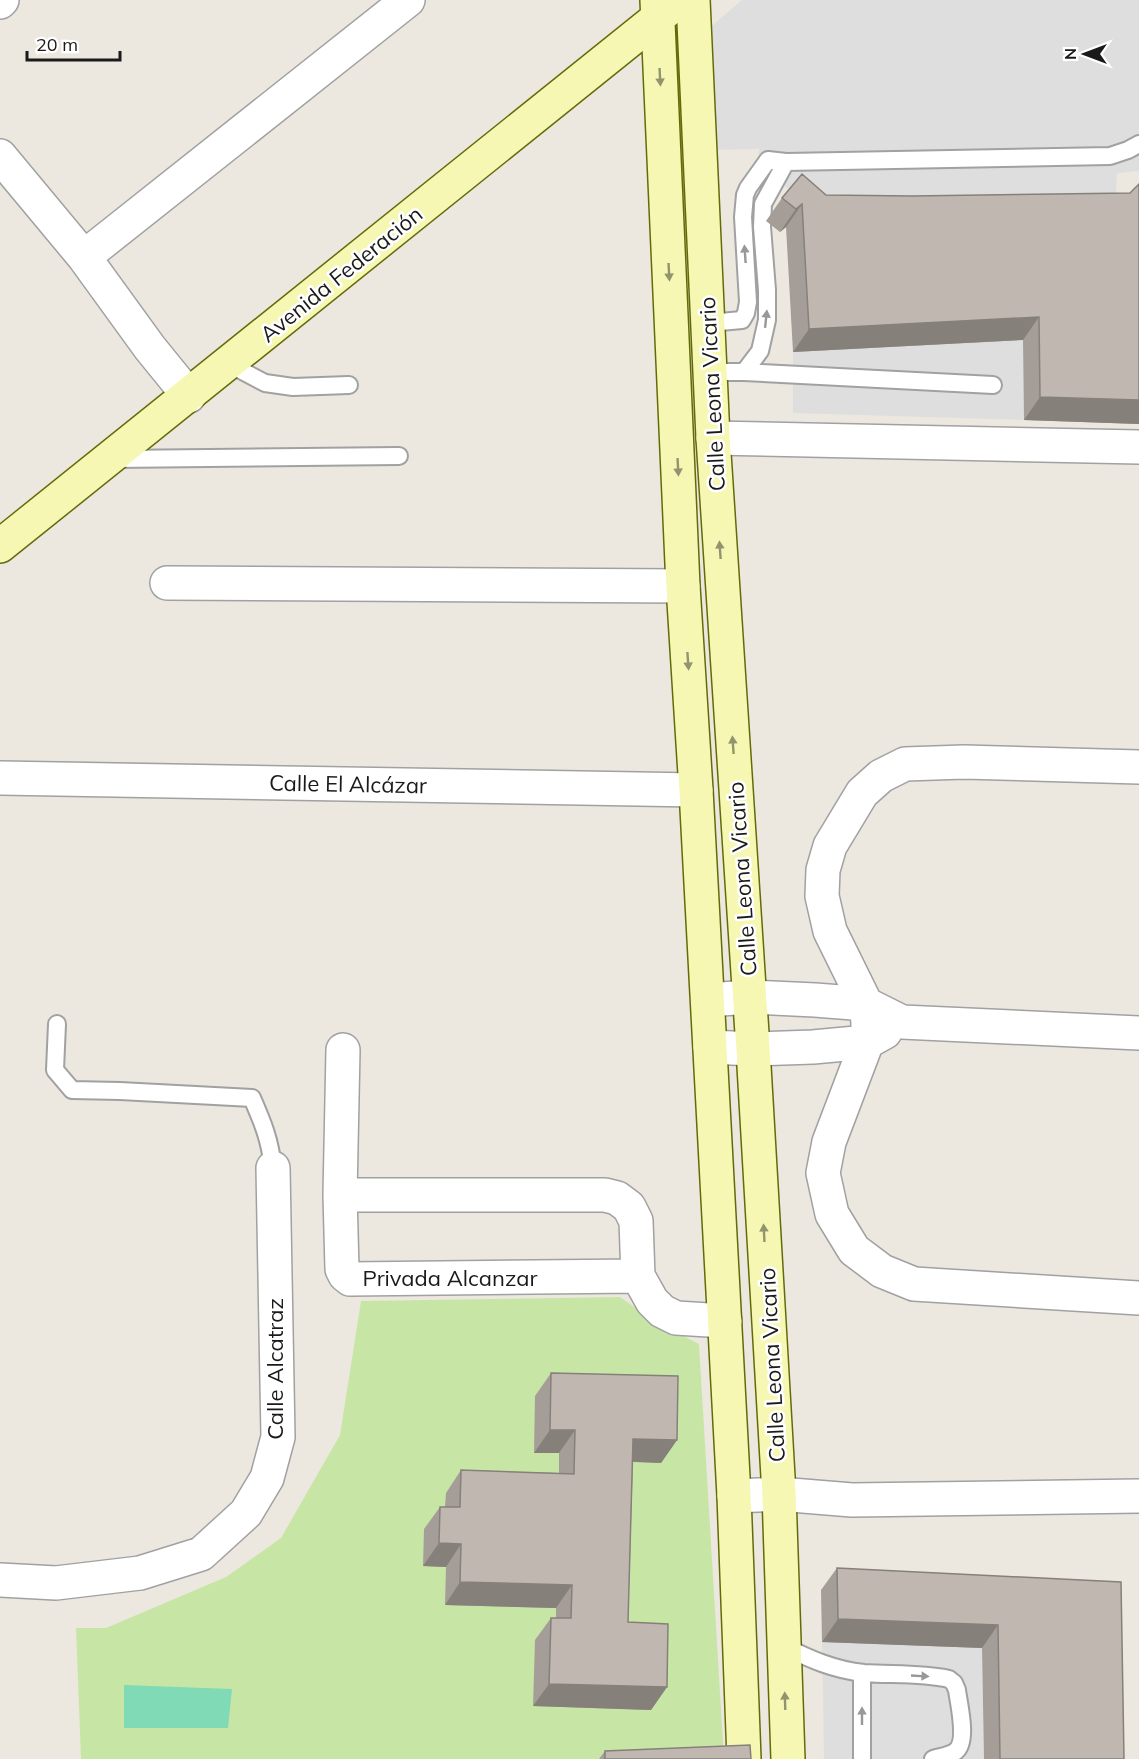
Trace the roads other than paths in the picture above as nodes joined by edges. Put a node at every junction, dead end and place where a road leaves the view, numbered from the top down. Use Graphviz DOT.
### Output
graph roads {
  1 [pos="408,0"];
  2 [pos="693,0"];
  3 [pos="665,6"];
  4 [pos="1139,144"];
  5 [pos="0,156"];
  6 [pos="786,162"];
  7 [pos="84,257"];
  8 [pos="709,323"];
  9 [pos="229,364"];
  10 [pos="710,372"];
  11 [pos="744,372"];
  12 [pos="993,385"];
  13 [pos="349,386"];
  14 [pos="189,396"];
  15 [pos="713,438"];
  16 [pos="1139,447"];
  17 [pos="399,456"];
  18 [pos="110,459"];
  19 [pos="0,546"];
  20 [pos="168,583"];
  21 [pos="683,586"];
  22 [pos="1139,767"];
  23 [pos="0,778"];
  24 [pos="696,790"];
  25 [pos="749,997"];
  26 [pos="708,1000"];
  27 [pos="866,1004"];
  28 [pos="902,1022"];
  29 [pos="57,1024"];
  30 [pos="1139,1033"];
  31 [pos="867,1042"];
  32 [pos="710,1047"];
  33 [pos="753,1049"];
  34 [pos="343,1050"];
  35 [pos="273,1168"];
  36 [pos="340,1195"];
  37 [pos="638,1276"];
  38 [pos="1139,1298"];
  39 [pos="725,1322"];
  40 [pos="779,1494"];
  41 [pos="734,1496"];
  42 [pos="1139,1496"];
  43 [pos="0,1580"];
  44 [pos="783,1646"];
  45 [pos="862,1672"];
  46 [pos="744,1759"];
  47 [pos="788,1759"];
  48 [pos="862,1759"];
  49 [pos="933,1759"];
  1 -- 7 [label="street"];
  2 -- 8 [label="main road, Calle Leona Vicario"];
  3 -- 9 [label="main road, Avenida Federación"];
  3 -- 21 [label="main road, Calle Leona Vicario, one-way"];
  4 -- 6 [label="lane"];
  5 -- 7 [label="street"];
  8 -- 6 [label="lane, one-way"];
  11 -- 6 [label="lane, one-way"];
  7 -- 14 [label="street"];
  8 -- 10 [label="main road, Calle Leona Vicario"];
  9 -- 13 [label="lane"];
  9 -- 14 [label="main road, Avenida Federación"];
  10 -- 11 [label="lane"];
  10 -- 15 [label="main road, Calle Leona Vicario"];
  11 -- 12 [label="lane"];
  14 -- 18 [label="main road, Avenida Federación"];
  15 -- 16 [label="street"];
  25 -- 15 [label="main road, Calle Leona Vicario, one-way"];
  17 -- 18 [label="lane"];
  18 -- 19 [label="main road, Avenida Federación"];
  20 -- 21 [label="street"];
  21 -- 24 [label="main road, Calle Leona Vicario, one-way"];
  22 -- 27 [label="street"];
  23 -- 24 [label="street, Calle El Alcázar"];
  24 -- 26 [label="main road, Calle Leona Vicario"];
  25 -- 26 [label="street"];
  25 -- 27 [label="street"];
  25 -- 33 [label="main road, Calle Leona Vicario"];
  26 -- 32 [label="main road, Calle Leona Vicario"];
  27 -- 28 [label="street"];
  27 -- 31 [label="street"];
  28 -- 30 [label="street"];
  28 -- 31 [label="street"];
  29 -- 35 [label="lane"];
  31 -- 33 [label="street"];
  31 -- 38 [label="street"];
  32 -- 33 [label="street"];
  32 -- 39 [label="main road, Calle Leona Vicario"];
  40 -- 33 [label="main road, Calle Leona Vicario, one-way"];
  34 -- 36 [label="street, Privada Alcanzar"];
  35 -- 43 [label="street, Calle Alcatraz"];
  36 -- 37 [label="street"];
  36 -- 37 [label="street, Privada Alcanzar"];
  37 -- 39 [label="street"];
  39 -- 41 [label="main road, Calle Leona Vicario"];
  40 -- 41 [label="street"];
  40 -- 42 [label="street"];
  40 -- 44 [label="main road, Calle Leona Vicario"];
  41 -- 46 [label="main road, Calle Leona Vicario"];
  44 -- 45 [label="lane"];
  47 -- 44 [label="main road, Calle Leona Vicario, one-way"];
  48 -- 45 [label="lane, one-way"];
  45 -- 49 [label="lane, one-way"];
}
